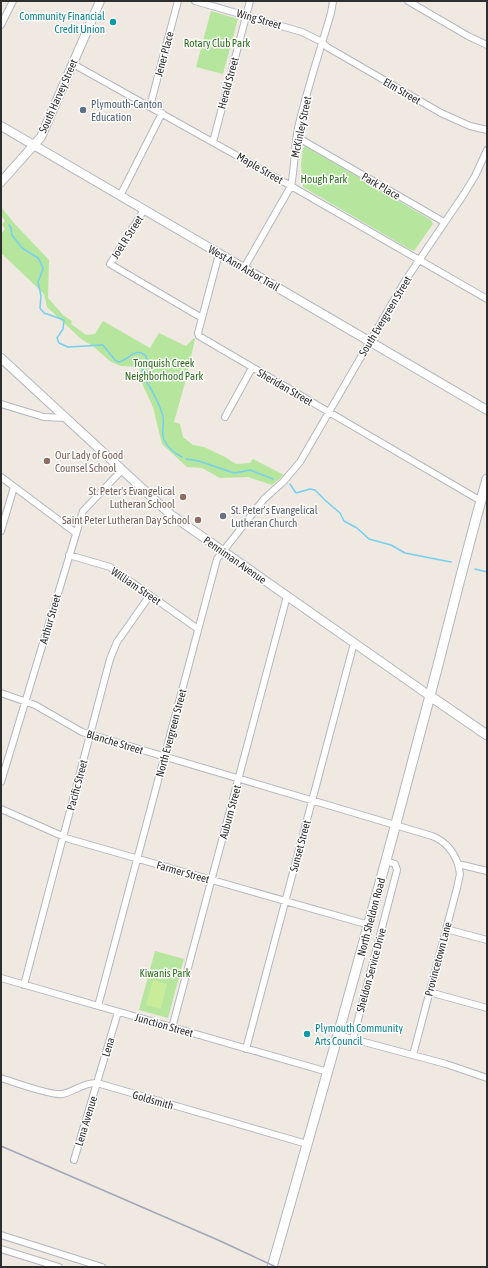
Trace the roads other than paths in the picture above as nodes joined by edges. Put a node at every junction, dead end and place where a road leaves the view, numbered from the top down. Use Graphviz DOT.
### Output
graph roads {
  1 [pos="13,1"];
  2 [pos="100,1"];
  3 [pos="178,1"];
  4 [pos="195,1"];
  5 [pos="250,1"];
  6 [pos="333,1"];
  7 [pos="408,1"];
  8 [pos="246,16"];
  9 [pos="1,25"];
  10 [pos="322,42"];
  11 [pos="487,45"];
  12 [pos="73,64"];
  13 [pos="150,106"];
  14 [pos="162,113"];
  15 [pos="1,126"];
  16 [pos="487,130"];
  17 [pos="297,137"];
  18 [pos="213,142"];
  19 [pos="34,145"];
  20 [pos="487,150"];
  21 [pos="1,182"];
  22 [pos="291,186"];
  23 [pos="120,196"];
  24 [pos="144,210"];
  25 [pos="444,222"];
  26 [pos="219,254"];
  27 [pos="419,260"];
  28 [pos="244,268"];
  29 [pos="487,299"];
  30 [pos="202,318"];
  31 [pos="370,342"];
  32 [pos="1,358"];
  33 [pos="252,368"];
  34 [pos="1,404"];
  35 [pos="487,410"];
  36 [pos="328,412"];
  37 [pos="225,417"];
  38 [pos="66,418"];
  39 [pos="122,470"];
  40 [pos="1,477"];
  41 [pos="487,479"];
  42 [pos="283,482"];
  43 [pos="14,487"];
  44 [pos="481,501"];
  45 [pos="1,532"];
  46 [pos="76,533"];
  47 [pos="222,551"];
  48 [pos="69,555"];
  49 [pos="150,595"];
  50 [pos="287,596"];
  51 [pos="198,628"];
  52 [pos="354,643"];
  53 [pos="1,693"];
  54 [pos="430,696"];
  55 [pos="26,701"];
  56 [pos="487,734"];
  57 [pos="90,735"];
  58 [pos="164,757"];
  59 [pos="238,778"];
  60 [pos="1,782"];
  61 [pos="313,800"];
  62 [pos="1,809"];
  63 [pos="396,825"];
  64 [pos="64,836"];
  65 [pos="137,859"];
  66 [pos="386,861"];
  67 [pos="458,864"];
  68 [pos="487,871"];
  69 [pos="212,880"];
  70 [pos="286,901"];
  71 [pos="369,925"];
  72 [pos="446,929"];
  73 [pos="487,940"];
  74 [pos="1,978"];
  75 [pos="24,985"];
  76 [pos="429,992"];
  77 [pos="98,1006"];
  78 [pos="487,1008"];
  79 [pos="118,1012"];
  80 [pos="172,1028"];
  81 [pos="338,1035"];
  82 [pos="353,1039"];
  83 [pos="246,1049"];
  84 [pos="413,1055"];
  85 [pos="328,1072"];
  86 [pos="1,1078"];
  87 [pos="487,1078"];
  88 [pos="97,1082"];
  89 [pos="307,1144"];
  90 [pos="74,1160"];
  91 [pos="4,1236"];
  92 [pos="2,1249"];
  93 [pos="94,1266"];
  94 [pos="59,1267"];
  95 [pos="102,1267"];
  96 [pos="272,1267"];
  1 -- 9 [label="street"];
  2 -- 12 [label="street, South Harvey Street"];
  3 -- 13 [label="street, Jener Place"];
  4 -- 8 [label="street, Wing Street"];
  5 -- 8 [label="street, Herald Street"];
  6 -- 10 [label="street, McKinley Street"];
  7 -- 11 [label="street"];
  8 -- 10 [label="street, Wing Street"];
  8 -- 18 [label="street, Herald Street"];
  10 -- 16 [label="street, Elm Street"];
  10 -- 17 [label="street, McKinley Street"];
  12 -- 13 [label="street, Maple Street"];
  12 -- 19 [label="street, South Harvey Street"];
  13 -- 14 [label="street, Maple Street"];
  14 -- 18 [label="street, Maple Street"];
  14 -- 23 [label="street"];
  15 -- 19 [label="street, West Ann Arbor Trail"];
  17 -- 22 [label="street, McKinley Street"];
  17 -- 25 [label="street, Park Place"];
  18 -- 22 [label="street, Maple Street"];
  19 -- 21 [label="street, South Harvey Street"];
  19 -- 23 [label="street, West Ann Arbor Trail"];
  20 -- 25 [label="street, South Evergreen Street"];
  22 -- 27 [label="street, Maple Street"];
  22 -- 28 [label="street, McKinley Street"];
  23 -- 24 [label="street, West Ann Arbor Trail"];
  24 -- 26 [label="street, West Ann Arbor Trail"];
  24 -- 30 [label="street, Joel R Street"];
  25 -- 27 [label="street, South Evergreen Street"];
  26 -- 28 [label="street, West Ann Arbor Trail"];
  26 -- 30 [label="street"];
  27 -- 29 [label="street, Maple Street"];
  27 -- 31 [label="street, South Evergreen Street"];
  28 -- 31 [label="street, West Ann Arbor Trail"];
  30 -- 33 [label="street, Sheridan Street"];
  31 -- 35 [label="street, West Ann Arbor Trail"];
  31 -- 36 [label="street, South Evergreen Street"];
  32 -- 38 [label="street, Penniman Avenue"];
  33 -- 36 [label="street, Sheridan Street"];
  33 -- 37 [label="street"];
  34 -- 38 [label="street"];
  36 -- 42 [label="street, South Evergreen Street"];
  36 -- 44 [label="street, Sheridan Street"];
  38 -- 39 [label="street, Penniman Avenue"];
  39 -- 46 [label="street, Arthur Street"];
  39 -- 47 [label="street, Penniman Avenue"];
  40 -- 43 [label="street"];
  41 -- 44 [label="main road, North Sheldon Road"];
  42 -- 47 [label="street, North Evergreen Street"];
  43 -- 45 [label="street"];
  43 -- 46 [label="street"];
  44 -- 54 [label="main road, North Sheldon Road"];
  46 -- 48 [label="street, Arthur Street"];
  47 -- 50 [label="street, Penniman Avenue"];
  47 -- 51 [label="street, North Evergreen Street"];
  48 -- 49 [label="street, William Street"];
  48 -- 55 [label="street, Arthur Street"];
  49 -- 51 [label="street, William Street"];
  49 -- 57 [label="street, Pacific Street"];
  50 -- 52 [label="street, Penniman Avenue"];
  50 -- 59 [label="street, Auburn Street"];
  51 -- 58 [label="street, North Evergreen Street"];
  52 -- 54 [label="street, Penniman Avenue"];
  52 -- 61 [label="street, Sunset Street"];
  53 -- 55 [label="street, Blanche Street"];
  54 -- 56 [label="main road"];
  54 -- 63 [label="main road, North Sheldon Road"];
  55 -- 57 [label="street, Blanche Street"];
  55 -- 60 [label="street, Arthur Street"];
  57 -- 58 [label="street, Blanche Street"];
  57 -- 64 [label="street, Pacific Street"];
  58 -- 59 [label="street, Blanche Street"];
  58 -- 65 [label="street, North Evergreen Street"];
  59 -- 61 [label="street, Blanche Street"];
  59 -- 69 [label="street, Auburn Street"];
  61 -- 63 [label="street, Blanche Street"];
  61 -- 70 [label="street, Sunset Street"];
  62 -- 64 [label="street, Farmer Street"];
  63 -- 66 [label="main road, North Sheldon Road"];
  63 -- 67 [label="street, Blanche Street"];
  64 -- 65 [label="street, Farmer Street"];
  64 -- 75 [label="street, Pacific Street"];
  65 -- 69 [label="street, Farmer Street"];
  65 -- 77 [label="street, North Evergreen Street"];
  66 -- 71 [label="main road, North Sheldon Road"];
  66 -- 82 [label="street, Sheldon Service Drive"];
  67 -- 68 [label="street"];
  67 -- 72 [label="street, Provincetown Lane"];
  69 -- 70 [label="street, Farmer Street"];
  69 -- 80 [label="street, Auburn Street"];
  70 -- 71 [label="street, Farmer Street"];
  70 -- 83 [label="street, Sunset Street"];
  71 -- 81 [label="main road, North Sheldon Road"];
  72 -- 73 [label="street"];
  72 -- 76 [label="street, Provincetown Lane"];
  74 -- 75 [label="street, Junction Street"];
  75 -- 77 [label="street, Junction Street"];
  76 -- 78 [label="street"];
  76 -- 84 [label="street, Provincetown Lane"];
  77 -- 79 [label="street, Junction Street"];
  79 -- 80 [label="street, Junction Street"];
  79 -- 88 [label="street, Lena"];
  80 -- 83 [label="street, Junction Street"];
  81 -- 82 [label="street"];
  81 -- 85 [label="main road, North Sheldon Road"];
  82 -- 84 [label="street"];
  83 -- 85 [label="street, Junction Street"];
  84 -- 87 [label="street"];
  85 -- 89 [label="main road, North Sheldon Road"];
  86 -- 88 [label="street"];
  88 -- 89 [label="street, Goldsmith"];
  88 -- 90 [label="street, Lena Avenue"];
  89 -- 96 [label="main road, North Sheldon Road"];
  91 -- 92 [label="street"];
  91 -- 93 [label="street"];
  92 -- 94 [label="street"];
  93 -- 95 [label="street"];
}
